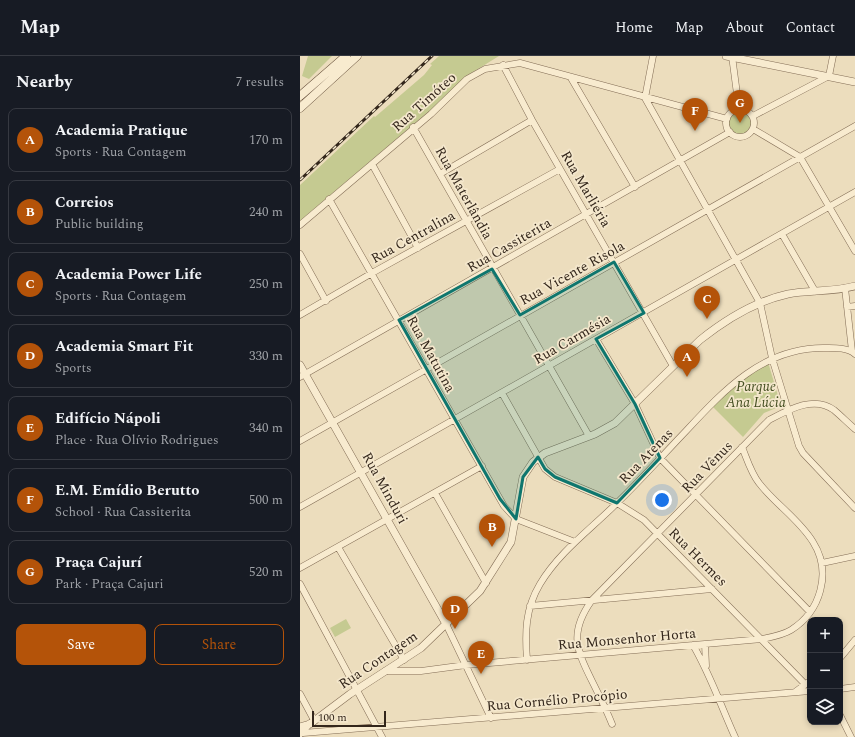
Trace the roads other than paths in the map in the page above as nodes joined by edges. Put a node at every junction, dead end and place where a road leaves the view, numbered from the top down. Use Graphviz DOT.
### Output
graph roads {
  1 [pos="346,56"];
  2 [pos="357,56"];
  3 [pos="653,56"];
  4 [pos="730,56"];
  5 [pos="832,56"];
  6 [pos="503,65"];
  7 [pos="829,76"];
  8 [pos="571,78"];
  9 [pos="855,82"];
  10 [pos="300,96"];
  11 [pos="645,98"];
  12 [pos="300,108"];
  13 [pos="739,109"];
  14 [pos="753,116"];
  15 [pos="727,119"];
  16 [pos="532,120"];
  17 [pos="855,126"];
  18 [pos="413,127"];
  19 [pos="753,129"];
  20 [pos="730,132"];
  21 [pos="800,157"];
  22 [pos="679,161"];
  23 [pos="372,164"];
  24 [pos="560,169"];
  25 [pos="440,174"];
  26 [pos="635,187"];
  27 [pos="855,192"];
  28 [pos="329,199"];
  29 [pos="829,206"];
  30 [pos="707,210"];
  31 [pos="587,214"];
  32 [pos="467,221"];
  33 [pos="300,225"];
  34 [pos="782,234"];
  35 [pos="418,248"];
  36 [pos="855,251"];
  37 [pos="300,254"];
  38 [pos="736,260"];
  39 [pos="614,262"];
  40 [pos="492,269"];
  41 [pos="372,273"];
  42 [pos="855,286"];
  43 [pos="845,288"];
  44 [pos="815,291"];
  45 [pos="326,301"];
  46 [pos="760,303"];
  47 [pos="847,306"];
  48 [pos="855,306"];
  49 [pos="644,313"];
  50 [pos="300,315"];
  51 [pos="520,315"];
  52 [pos="399,320"];
  53 [pos="596,339"];
  54 [pos="853,353"];
  55 [pos="772,358"];
  56 [pos="300,365"];
  57 [pos="550,366"];
  58 [pos="673,366"];
  59 [pos="426,368"];
  60 [pos="302,375"];
  61 [pos="502,393"];
  62 [pos="634,404"];
  63 [pos="787,411"];
  64 [pos="454,420"];
  65 [pos="332,422"];
  66 [pos="855,429"];
  67 [pos="589,436"];
  68 [pos="300,441"];
  69 [pos="742,447"];
  70 [pos="538,457"];
  71 [pos="660,458"];
  72 [pos="482,466"];
  73 [pos="362,472"];
  74 [pos="435,493"];
  75 [pos="696,496"];
  76 [pos="617,503"];
  77 [pos="300,507"];
  78 [pos="855,508"];
  79 [pos="388,519"];
  80 [pos="516,519"];
  81 [pos="659,534"];
  82 [pos="575,542"];
  83 [pos="338,547"];
  84 [pos="855,556"];
  85 [pos="822,562"];
  86 [pos="300,568"];
  87 [pos="486,583"];
  88 [pos="300,584"];
  89 [pos="712,589"];
  90 [pos="592,600"];
  91 [pos="530,606"];
  92 [pos="810,612"];
  93 [pos="446,624"];
  94 [pos="762,639"];
  95 [pos="855,640"];
  96 [pos="705,644"];
  97 [pos="693,645"];
  98 [pos="843,654"];
  99 [pos="579,655"];
  100 [pos="404,660"];
  101 [pos="528,660"];
  102 [pos="466,665"];
  103 [pos="707,668"];
  104 [pos="385,671"];
  105 [pos="807,682"];
  106 [pos="807,684"];
  107 [pos="843,688"];
  108 [pos="357,689"];
  109 [pos="854,690"];
  110 [pos="807,691"];
  111 [pos="795,692"];
  112 [pos="300,694"];
  113 [pos="717,698"];
  114 [pos="604,707"];
  115 [pos="491,718"];
  116 [pos="843,721"];
  117 [pos="312,722"];
  118 [pos="612,724"];
  119 [pos="377,728"];
  120 [pos="301,731"];
  121 [pos="321,732"];
  122 [pos="382,737"];
  123 [pos="735,737"];
  124 [pos="851,737"];
  1 -- 10 [label="main road"];
  2 -- 12 [label="main road"];
  3 -- 11 [label="street"];
  4 -- 7 [label="street"];
  4 -- 13 [label="street"];
  5 -- 7 [label="street"];
  6 -- 8 [label="street, Rua Timóteo"];
  6 -- 16 [label="street, Rua Marliéria"];
  6 -- 18 [label="street, Rua Timóteo"];
  7 -- 9 [label="street"];
  7 -- 14 [label="street"];
  8 -- 11 [label="street, Rua Timóteo"];
  8 -- 26 [label="street"];
  11 -- 15 [label="street, Rua Timóteo"];
  11 -- 22 [label="street"];
  13 -- 14 [label="street"];
  13 -- 15 [label="street"];
  14 -- 19 [label="street"];
  15 -- 20 [label="street"];
  16 -- 24 [label="street, Rua Marliéria"];
  16 -- 25 [label="street"];
  17 -- 21 [label="street, Rua Vicente Risola"];
  18 -- 23 [label="street, Rua Timóteo"];
  18 -- 25 [label="street, Rua Materlândia"];
  19 -- 20 [label="street"];
  19 -- 21 [label="street"];
  20 -- 22 [label="street, Rua Cassiterita"];
  21 -- 29 [label="street"];
  21 -- 30 [label="street, Rua Vicente Risola"];
  22 -- 26 [label="street, Rua Cassiterita"];
  22 -- 30 [label="street"];
  23 -- 28 [label="street, Rua Timóteo"];
  23 -- 35 [label="street"];
  24 -- 31 [label="street, Rua Marliéria"];
  24 -- 32 [label="street, Rua Centralina"];
  25 -- 32 [label="street, Rua Materlândia"];
  26 -- 31 [label="street, Rua Cassiterita"];
  27 -- 29 [label="street, Rua Carmésia"];
  28 -- 33 [label="street, Rua Timóteo"];
  28 -- 41 [label="street, Rua Matutina"];
  29 -- 34 [label="street, Rua Carmésia"];
  29 -- 36 [label="street"];
  30 -- 38 [label="street"];
  30 -- 39 [label="street, Rua Vicente Risola"];
  31 -- 39 [label="street, Rua Marliéria"];
  31 -- 40 [label="street, Rua Cassiterita"];
  32 -- 35 [label="street, Rua Centralina"];
  32 -- 40 [label="street, Rua Materlândia"];
  34 -- 38 [label="street, Rua Carmésia"];
  34 -- 44 [label="street"];
  35 -- 41 [label="street, Rua Centralina"];
  37 -- 45 [label="street"];
  38 -- 46 [label="street"];
  38 -- 49 [label="street, Rua Carmésia"];
  39 -- 49 [label="street, Rua Marliéria"];
  39 -- 51 [label="street, Rua Vicente Risola"];
  40 -- 51 [label="street, Rua Materlândia"];
  40 -- 52 [label="street, Rua Cassiterita"];
  41 -- 45 [label="street, Rua Centralina"];
  41 -- 52 [label="street, Rua Matutina"];
  42 -- 43 [label="street, Rua Contagem"];
  43 -- 44 [label="street, Rua Contagem"];
  43 -- 47 [label="street"];
  44 -- 46 [label="street, Rua Contagem"];
  45 -- 50 [label="street, Rua Centralina"];
  46 -- 55 [label="street"];
  46 -- 58 [label="street, Rua Contagem"];
  47 -- 48 [label="street"];
  47 -- 54 [label="street"];
  49 -- 53 [label="street, Rua Carmésia"];
  49 -- 58 [label="street, Rua Marliéria"];
  51 -- 57 [label="street, Rua Materlândia"];
  51 -- 59 [label="street, Rua Vicente Risola"];
  52 -- 59 [label="street, Rua Matutina"];
  52 -- 60 [label="street, Rua Cassiterita"];
  53 -- 57 [label="street, Rua Carmésia"];
  53 -- 62 [label="street"];
  54 -- 55 [label="street, Rua Atenas"];
  55 -- 63 [label="street"];
  55 -- 71 [label="street, Rua Atenas"];
  56 -- 60 [label="street, Rua Minduri"];
  57 -- 61 [label="street, Rua Carmésia"];
  57 -- 67 [label="street, Rua Materlândia"];
  58 -- 62 [label="street, Rua Contagem"];
  59 -- 64 [label="street, Rua Matutina"];
  59 -- 65 [label="street, Rua Vicente Risola"];
  60 -- 65 [label="street, Rua Minduri"];
  61 -- 64 [label="street, Rua Carmésia"];
  61 -- 70 [label="street, Rua Hermes"];
  62 -- 67 [label="street, Rua Contagem"];
  62 -- 71 [label="street"];
  63 -- 66 [label="street, Rua Vênus"];
  63 -- 69 [label="street, Rua Vênus"];
  63 -- 78 [label="street"];
  64 -- 72 [label="street, Rua Matutina"];
  64 -- 73 [label="street, Rua Carmésia"];
  65 -- 68 [label="street, Rua Vicente Risola"];
  65 -- 73 [label="street, Rua Minduri"];
  67 -- 70 [label="street, Rua Contagem"];
  69 -- 75 [label="street, Rua Vênus"];
  69 -- 85 [label="street"];
  70 -- 76 [label="street, Rua Hermes"];
  70 -- 80 [label="street, Rua Contagem"];
  71 -- 75 [label="street"];
  71 -- 76 [label="street, Rua Atenas"];
  72 -- 74 [label="street"];
  72 -- 80 [label="street, Rua Matutina"];
  73 -- 77 [label="street, Rua Carmésia"];
  73 -- 79 [label="street, Rua Minduri"];
  74 -- 79 [label="street"];
  74 -- 87 [label="street"];
  75 -- 81 [label="street, Rua Vênus"];
  75 -- 92 [label="street"];
  76 -- 81 [label="street, Rua Hermes"];
  76 -- 82 [label="street, Rua Atenas"];
  79 -- 83 [label="street"];
  79 -- 93 [label="street, Rua Minduri"];
  80 -- 82 [label="street"];
  80 -- 87 [label="street, Rua Contagem"];
  81 -- 89 [label="street, Rua Hermes"];
  81 -- 90 [label="street, Rua Vênus"];
  82 -- 91 [label="street, Rua Atenas"];
  83 -- 86 [label="street"];
  83 -- 100 [label="street"];
  84 -- 85 [label="street"];
  85 -- 92 [label="street, Rua Monsenhor Horta"];
  87 -- 93 [label="street, Rua Contagem"];
  88 -- 108 [label="street"];
  89 -- 90 [label="street"];
  89 -- 94 [label="street, Rua Hermes"];
  90 -- 91 [label="street"];
  90 -- 99 [label="street, Rua Vênus"];
  91 -- 101 [label="street, Rua Atenas"];
  92 -- 94 [label="street, Rua Monsenhor Horta"];
  93 -- 100 [label="street, Rua Contagem"];
  93 -- 102 [label="street"];
  94 -- 96 [label="street, Rua Monsenhor Horta"];
  94 -- 105 [label="street, Rua Hermes"];
  95 -- 98 [label="street"];
  96 -- 97 [label="street, Rua Monsenhor Horta"];
  96 -- 103 [label="street"];
  97 -- 99 [label="street, Rua Monsenhor Horta"];
  97 -- 103 [label="street"];
  99 -- 101 [label="street, Rua Monsenhor Horta"];
  99 -- 114 [label="street"];
  100 -- 104 [label="street, Rua Contagem"];
  101 -- 102 [label="street, Rua Monsenhor Horta"];
  102 -- 104 [label="street, Rua Monsenhor Horta"];
  102 -- 115 [label="street"];
  103 -- 113 [label="street"];
  104 -- 108 [label="street, Rua Contagem"];
  106 -- 111 [label="street"];
  107 -- 109 [label="street"];
  108 -- 117 [label="street, Rua Contagem"];
  108 -- 119 [label="street"];
  110 -- 111 [label="street, Rua Cornélio Procópio"];
  111 -- 113 [label="street, Rua Cornélio Procópio"];
  112 -- 117 [label="street"];
  113 -- 114 [label="street, Rua Cornélio Procópio"];
  113 -- 123 [label="street"];
  114 -- 115 [label="street, Rua Cornélio Procópio"];
  114 -- 118 [label="street"];
  115 -- 119 [label="street, Rua Cornélio Procópio"];
  116 -- 124 [label="street"];
  117 -- 120 [label="street, Rua Contagem"];
  117 -- 121 [label="street"];
  119 -- 121 [label="street, Rua Cornélio Procópio"];
  119 -- 122 [label="street"];
  120 -- 121 [label="street, Rua Cornélio Procópio"];
}
